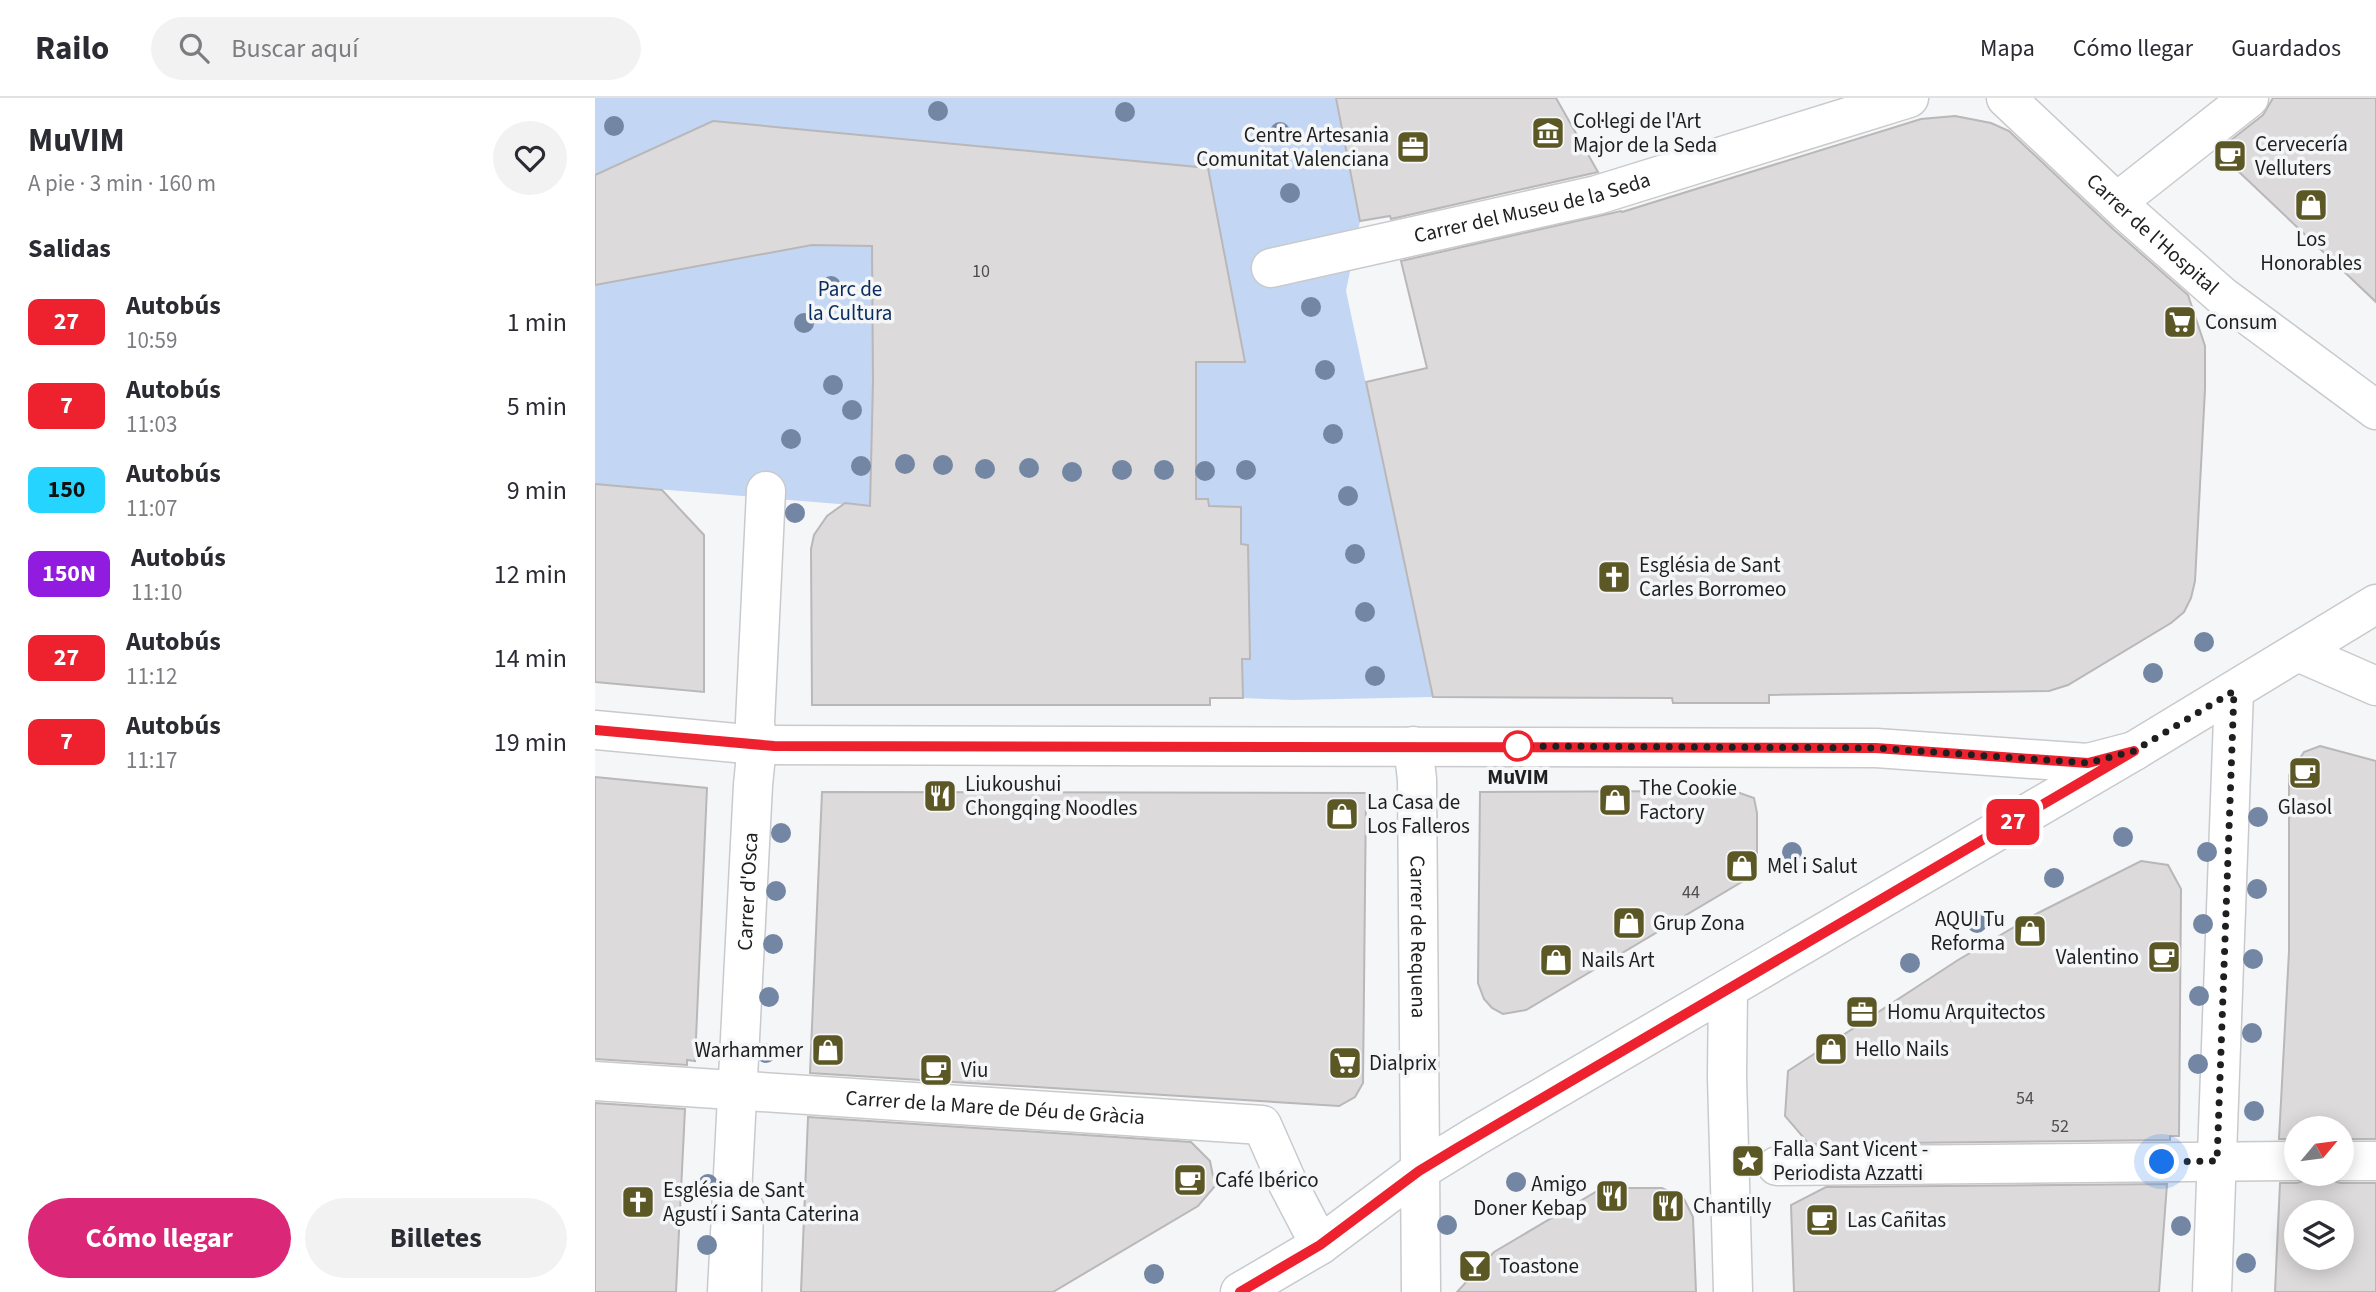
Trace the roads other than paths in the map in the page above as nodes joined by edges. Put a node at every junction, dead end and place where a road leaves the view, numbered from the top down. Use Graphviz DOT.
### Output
graph roads {
  1 [pos="1909,98"];
  2 [pos="2249,98"];
  3 [pos="2018,101"];
  4 [pos="2117,202"];
  5 [pos="1272,268"];
  6 [pos="2376,410"];
  7 [pos="766,491"];
  8 [pos="2376,604"];
  9 [pos="2298,652"];
  10 [pos="2376,686"];
  11 [pos="2234,691"];
  12 [pos="595,730"];
  13 [pos="757,745"];
  14 [pos="1413,746"];
  15 [pos="2134,751"];
  16 [pos="1728,989"];
  17 [pos="595,1081"];
  18 [pos="737,1091"];
  19 [pos="2217,1161"];
  20 [pos="2284,1161"];
  21 [pos="2354,1161"];
  22 [pos="2376,1161"];
  23 [pos="1777,1166"];
  24 [pos="1419,1171"];
  25 [pos="1320,1245"];
  26 [pos="727,1292"];
  27 [pos="748,1292"];
  28 [pos="1240,1292"];
  29 [pos="1421,1292"];
  30 [pos="1733,1292"];
  31 [pos="2212,1292"];
  1 -- 5 [label="street, Carrer del Museu de la Seda"];
  2 -- 4 [label="street"];
  3 -- 4 [label="street, Carrer de l'Hospital"];
  4 -- 6 [label="street, Carrer de l'Hospital"];
  7 -- 13 [label="street, Carrer d'Osca"];
  8 -- 9 [label="street"];
  9 -- 10 [label="street"];
  9 -- 11 [label="street"];
  11 -- 15 [label="street"];
  11 -- 19 [label="street"];
  12 -- 13 [label="street"];
  13 -- 14 [label="street"];
  13 -- 18 [label="street, Carrer d'Osca"];
  14 -- 15 [label="street"];
  14 -- 24 [label="street, Carrer de Requena"];
  15 -- 16 [label="street"];
  16 -- 24 [label="street"];
  16 -- 30 [label="street"];
  17 -- 18 [label="street, Carrer de la Mare de Déu de Gràcia"];
  18 -- 25 [label="street, Carrer de la Mare de Déu de Gràcia"];
  18 -- 26 [label="street, Carrer d'Osca"];
  18 -- 27 [label="lane"];
  19 -- 20 [label="street"];
  19 -- 23 [label="street"];
  19 -- 31 [label="street"];
  21 -- 22 [label="street"];
  24 -- 25 [label="street"];
  24 -- 29 [label="street, Carrer de Requena"];
  25 -- 28 [label="street"];
}
